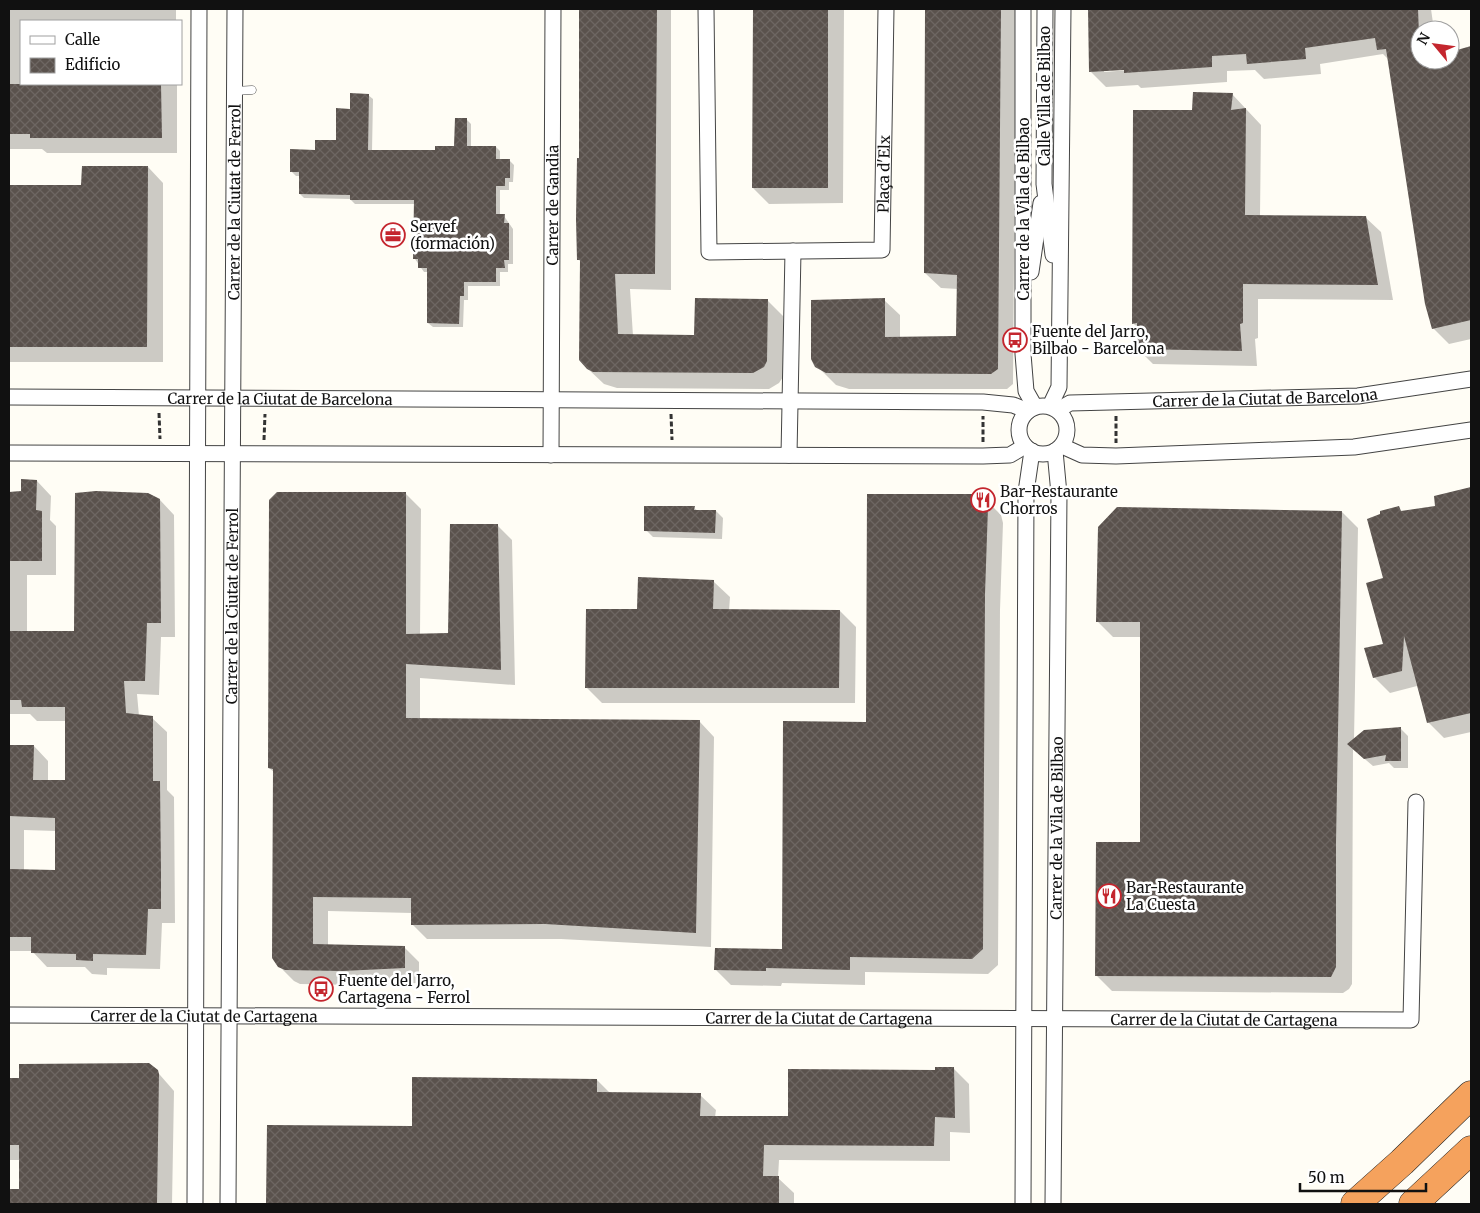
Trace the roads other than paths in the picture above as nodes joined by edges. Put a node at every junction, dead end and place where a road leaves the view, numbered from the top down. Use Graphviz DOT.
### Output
graph roads {
  1 [pos="199,9"];
  2 [pos="235,9"];
  3 [pos="553,9"];
  4 [pos="706,9"];
  5 [pos="886,9"];
  6 [pos="1023,9"];
  7 [pos="1045,9"];
  8 [pos="1063,9"];
  9 [pos="234,90"];
  10 [pos="252,90"];
  11 [pos="1044,184"];
  12 [pos="793,251"];
  13 [pos="1060,319"];
  14 [pos="1023,320"];
  15 [pos="1471,379"];
  16 [pos="9,397"];
  17 [pos="197,398"];
  18 [pos="232,398"];
  19 [pos="551,400"];
  20 [pos="790,402"];
  21 [pos="1054,408"];
  22 [pos="1031,409"];
  23 [pos="1471,430"];
  24 [pos="1059,448"];
  25 [pos="1028,449"];
  26 [pos="9,453"];
  27 [pos="197,454"];
  28 [pos="232,454"];
  29 [pos="551,455"];
  30 [pos="789,455"];
  31 [pos="1416,802"];
  32 [pos="9,1015"];
  33 [pos="195,1015"];
  34 [pos="229,1016"];
  35 [pos="1023,1018"];
  36 [pos="1055,1018"];
  37 [pos="1471,1096"];
  38 [pos="1471,1150"];
  39 [pos="195,1204"];
  40 [pos="228,1204"];
  41 [pos="1023,1204"];
  42 [pos="1053,1204"];
  43 [pos="1355,1204"];
  44 [pos="1413,1204"];
  1 -- 17 [label="street"];
  2 -- 9 [label="street, Carrer de la Ciutat de Ferrol"];
  3 -- 19 [label="street, Carrer de Gandia"];
  4 -- 12 [label="street, Plaça d'Elx"];
  5 -- 12 [label="street, Plaça d'Elx"];
  6 -- 14 [label="street, Carrer de la Vila de Bilbao"];
  7 -- 11 [label="street, Calle Villa de Bilbao"];
  8 -- 13 [label="street"];
  9 -- 10 [label="lane"];
  9 -- 18 [label="street, Carrer de la Ciutat de Ferrol"];
  11 -- 13 [label="street, Calle Villa de Bilbao"];
  11 -- 14 [label="street, Calle Villa de Bilbao"];
  12 -- 20 [label="street"];
  13 -- 21 [label="street"];
  14 -- 22 [label="street, Carrer de la Vila de Bilbao"];
  15 -- 21 [label="street, Carrer de la Ciutat de Barcelona"];
  16 -- 17 [label="street, Carrer de la Ciutat de Barcelona"];
  17 -- 18 [label="street, Carrer de la Ciutat de Barcelona"];
  17 -- 27 [label="street"];
  18 -- 19 [label="street, Carrer de la Ciutat de Barcelona"];
  18 -- 28 [label="street, Carrer de la Ciutat de Ferrol"];
  19 -- 20 [label="street, Carrer de la Ciutat de Barcelona"];
  19 -- 29 [label="street"];
  20 -- 22 [label="street, Carrer de la Ciutat de Barcelona"];
  20 -- 30 [label="street"];
  21 -- 22 [label="street"];
  21 -- 24 [label="street"];
  22 -- 25 [label="street"];
  23 -- 24 [label="street"];
  24 -- 25 [label="street"];
  24 -- 36 [label="street, Carrer de la Vila de Bilbao"];
  25 -- 30 [label="street"];
  25 -- 35 [label="street, Carrer de la Vila de Bilbao"];
  26 -- 27 [label="street"];
  27 -- 28 [label="street"];
  27 -- 33 [label="street"];
  28 -- 29 [label="street"];
  28 -- 34 [label="street, Carrer de la Ciutat de Ferrol"];
  29 -- 30 [label="street"];
  31 -- 36 [label="street, Carrer de la Ciutat de Cartagena"];
  32 -- 33 [label="street, Carrer de la Ciutat de Cartagena"];
  33 -- 34 [label="street, Carrer de la Ciutat de Cartagena"];
  33 -- 39 [label="street"];
  34 -- 35 [label="street, Carrer de la Ciutat de Cartagena"];
  34 -- 40 [label="street, Carrer de la Ciutat de Ferrol"];
  35 -- 36 [label="street, Carrer de la Ciutat de Cartagena"];
  35 -- 41 [label="street, Carrer de la Vila de Bilbao"];
  36 -- 42 [label="street, Carrer de la Vila de Bilbao"];
  37 -- 43 [label="highway"];
  38 -- 44 [label="highway"];
}
